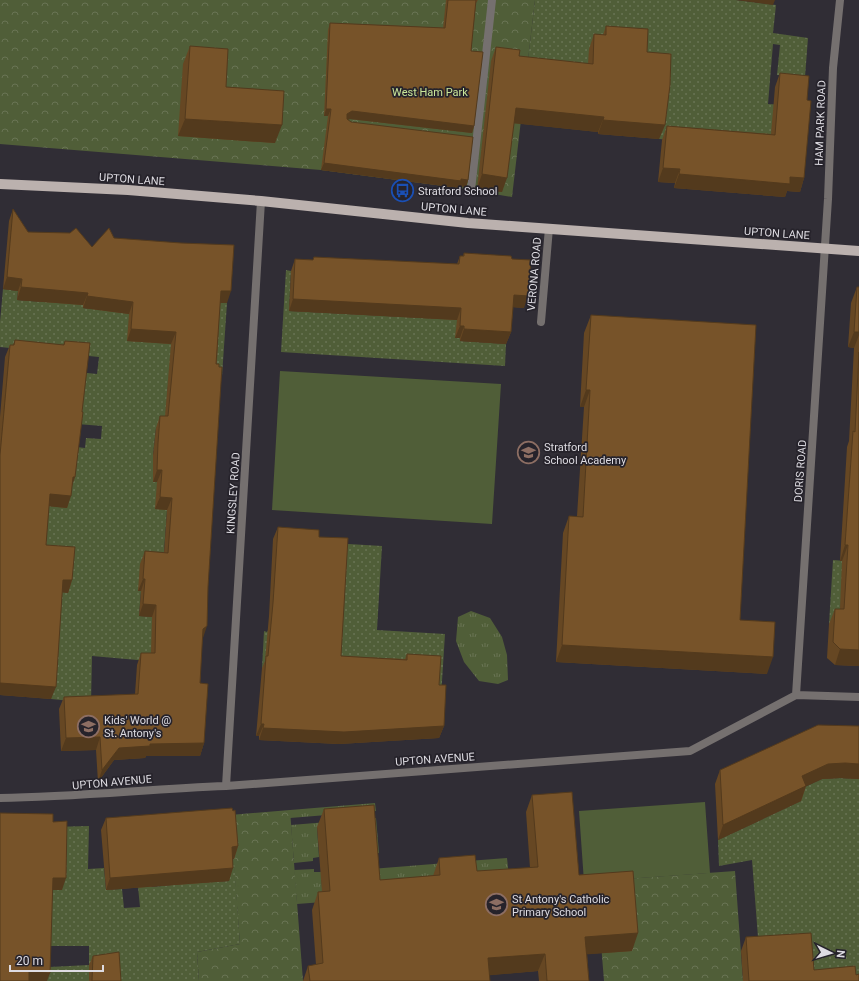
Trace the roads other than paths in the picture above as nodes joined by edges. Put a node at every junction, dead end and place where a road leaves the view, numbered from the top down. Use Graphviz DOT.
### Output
graph roads {
  1 [pos="492,0"];
  2 [pos="840,0"];
  3 [pos="0,184"];
  4 [pos="471,190"];
  5 [pos="261,201"];
  6 [pos="549,228"];
  7 [pos="824,248"];
  8 [pos="859,251"];
  9 [pos="541,322"];
  10 [pos="796,695"];
  11 [pos="859,697"];
  12 [pos="226,786"];
  13 [pos="0,798"];
  1 -- 4 [label="street"];
  2 -- 7 [label="street, HAM PARK ROAD"];
  3 -- 5 [label="main road, UPTON LANE"];
  5 -- 6 [label="main road, UPTON LANE"];
  5 -- 12 [label="street, KINGSLEY ROAD"];
  6 -- 7 [label="main road, UPTON LANE"];
  6 -- 9 [label="street, VERONA ROAD"];
  7 -- 8 [label="main road, UPTON LANE"];
  7 -- 10 [label="street, DORIS ROAD"];
  10 -- 11 [label="street, UPTON AVENUE"];
  10 -- 12 [label="street, UPTON AVENUE"];
  12 -- 13 [label="street, UPTON AVENUE"];
}
